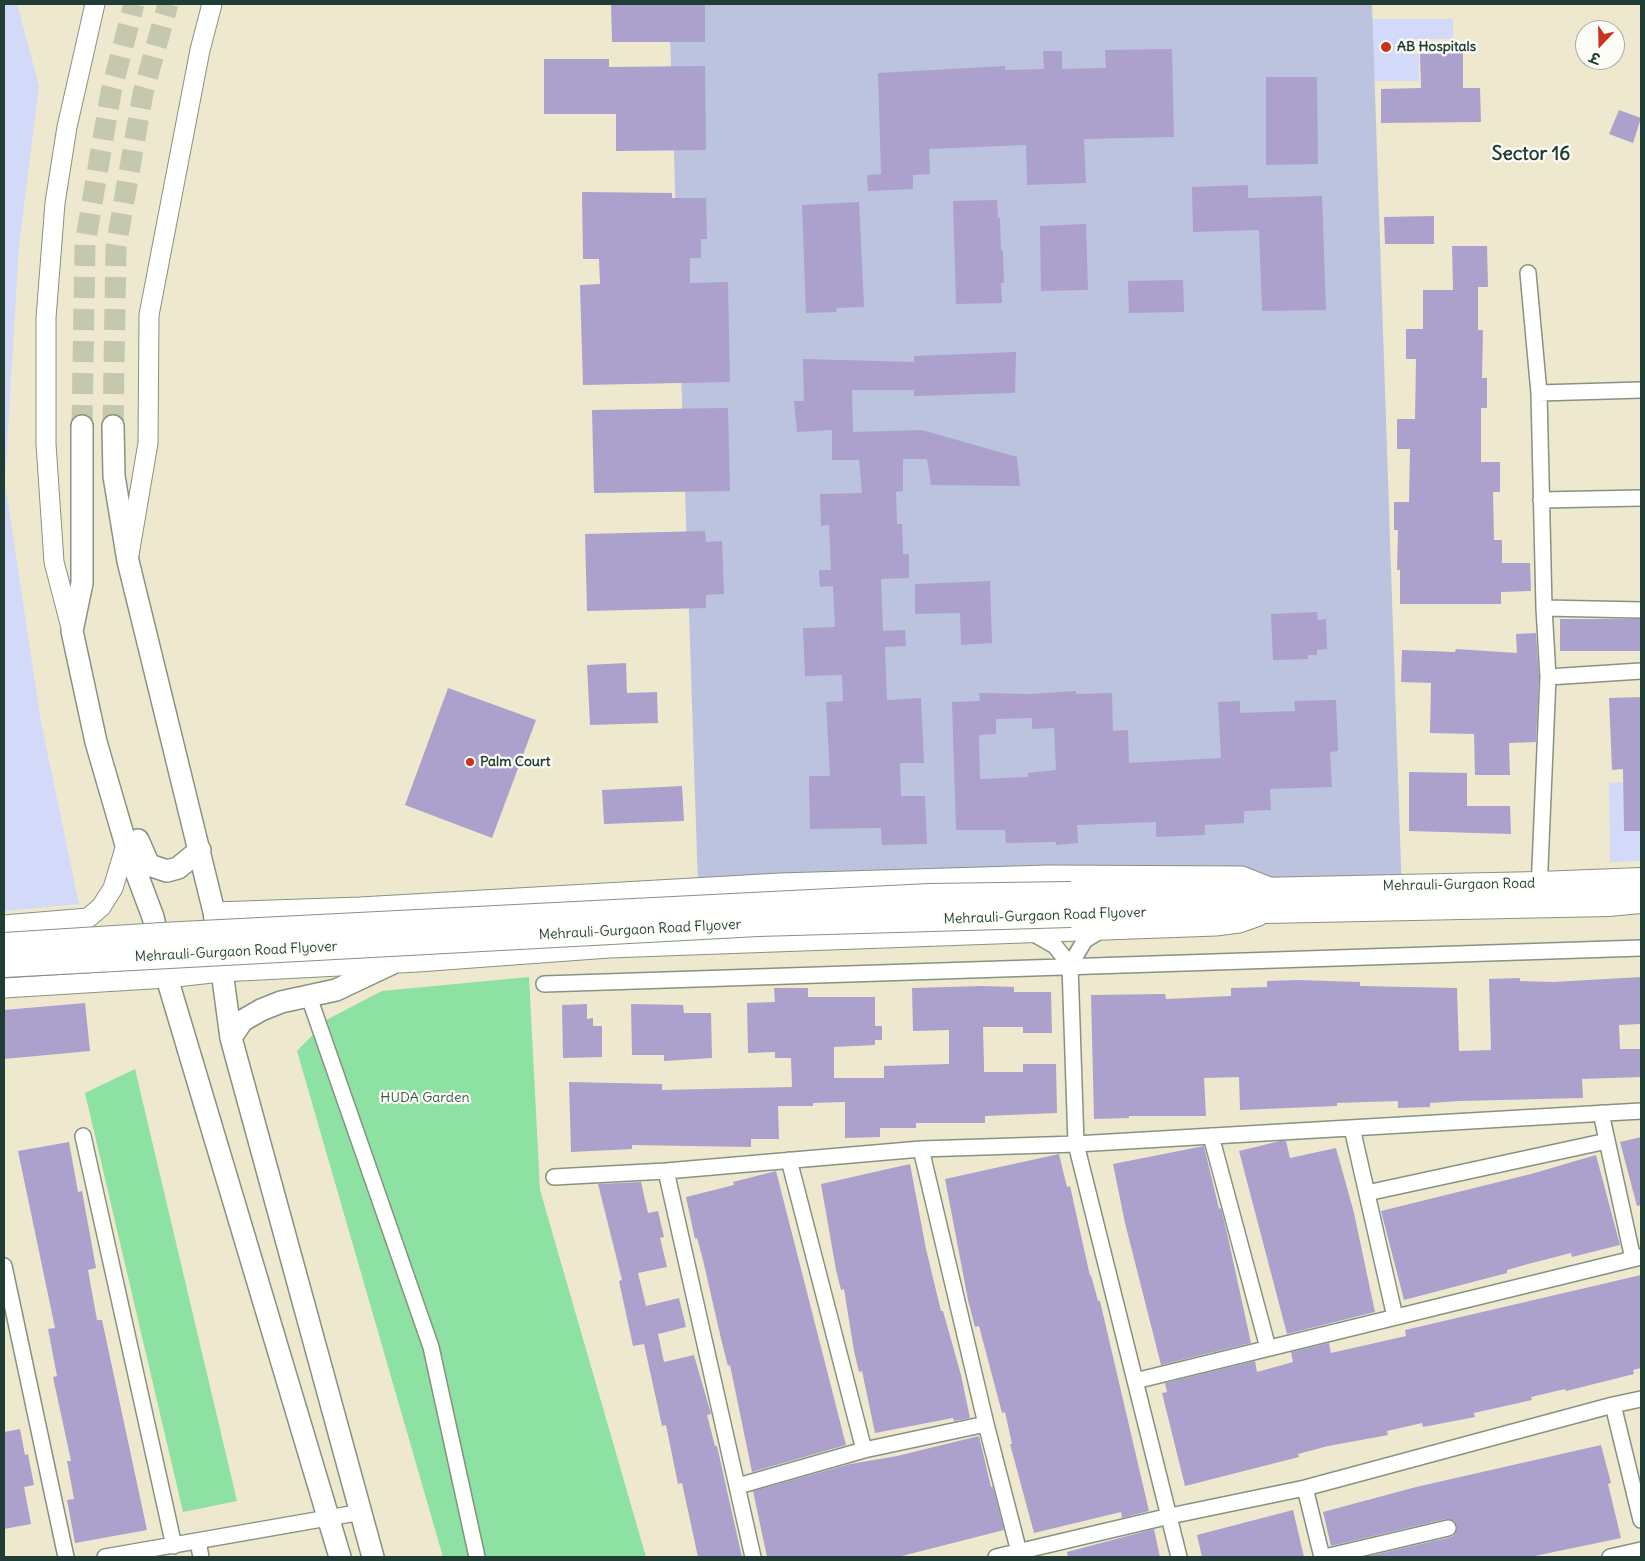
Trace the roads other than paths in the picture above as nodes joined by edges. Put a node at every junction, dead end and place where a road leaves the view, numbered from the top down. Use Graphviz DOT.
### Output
graph roads {
  1 [pos="95,4"];
  2 [pos="212,4"];
  3 [pos="1528,273"];
  4 [pos="1641,390"];
  5 [pos="1539,393"];
  6 [pos="82,426"];
  7 [pos="113,426"];
  8 [pos="1641,498"];
  9 [pos="1541,500"];
  10 [pos="128,561"];
  11 [pos="1544,608"];
  12 [pos="1641,610"];
  13 [pos="72,631"];
  14 [pos="1641,672"];
  15 [pos="1548,677"];
  16 [pos="96,742"];
  17 [pos="126,845"];
  18 [pos="200,850"];
  19 [pos="1641,880"];
  20 [pos="1540,894"];
  21 [pos="1277,899"];
  22 [pos="1641,901"];
  23 [pos="1071,904"];
  24 [pos="313,909"];
  25 [pos="214,912"];
  26 [pos="55,922"];
  27 [pos="4,925"];
  28 [pos="1100,931"];
  29 [pos="1034,934"];
  30 [pos="4,945"];
  31 [pos="1641,948"];
  32 [pos="391,964"];
  33 [pos="4,965"];
  34 [pos="1070,965"];
  35 [pos="317,967"];
  36 [pos="221,972"];
  37 [pos="167,978"];
  38 [pos="63,984"];
  39 [pos="544,984"];
  40 [pos="4,988"];
  41 [pos="310,997"];
  42 [pos="231,1038"];
  43 [pos="1641,1111"];
  44 [pos="1602,1113"];
  45 [pos="1352,1128"];
  46 [pos="83,1136"];
  47 [pos="1211,1136"];
  48 [pos="1608,1141"];
  49 [pos="1076,1144"];
  50 [pos="921,1149"];
  51 [pos="789,1160"];
  52 [pos="666,1170"];
  53 [pos="554,1177"];
  54 [pos="1367,1193"];
  55 [pos="1637,1258"];
  56 [pos="4,1266"];
  57 [pos="1395,1317"];
  58 [pos="1268,1348"];
  59 [pos="1135,1381"];
  60 [pos="1641,1399"];
  61 [pos="1613,1405"];
  62 [pos="986,1424"];
  63 [pos="864,1450"];
  64 [pos="738,1486"];
  65 [pos="1305,1488"];
  66 [pos="362,1512"];
  67 [pos="1170,1516"];
  68 [pos="330,1519"];
  69 [pos="1641,1520"];
  70 [pos="1448,1528"];
  71 [pos="198,1542"];
  72 [pos="174,1546"];
  73 [pos="1641,1550"];
  74 [pos="1019,1552"];
  75 [pos="66,1557"];
  76 [pos="105,1557"];
  77 [pos="201,1557"];
  78 [pos="340,1557"];
  79 [pos="373,1557"];
  80 [pos="477,1557"];
  81 [pos="753,1557"];
  82 [pos="996,1557"];
  83 [pos="1179,1557"];
  84 [pos="1324,1557"];
  85 [pos="1610,1557"];
  1 -- 13 [label="street"];
  2 -- 10 [label="street"];
  3 -- 5 [label="street"];
  4 -- 5 [label="street"];
  5 -- 9 [label="street"];
  6 -- 13 [label="main road"];
  7 -- 10 [label="main road"];
  8 -- 9 [label="street"];
  9 -- 11 [label="street"];
  10 -- 18 [label="main road"];
  11 -- 12 [label="street"];
  11 -- 15 [label="street"];
  13 -- 16 [label="main road"];
  14 -- 15 [label="street"];
  15 -- 20 [label="street"];
  16 -- 17 [label="main road"];
  16 -- 18 [label="main road"];
  17 -- 26 [label="street"];
  17 -- 37 [label="main road"];
  18 -- 25 [label="main road"];
  19 -- 20 [label="main road, Mehrauli-Gurgaon Road"];
  20 -- 21 [label="main road, Mehrauli-Gurgaon Road"];
  20 -- 22 [label="main road, Mehrauli-Gurgaon Road"];
  21 -- 23 [label="main road, Mehrauli-Gurgaon Road Flyover"];
  21 -- 24 [label="street"];
  21 -- 28 [label="street"];
  23 -- 30 [label="main road, Mehrauli-Gurgaon Road Flyover, bridge"];
  23 -- 33 [label="main road, Mehrauli-Gurgaon Road Flyover, bridge"];
  24 -- 25 [label="street"];
  24 -- 35 [label="street"];
  25 -- 36 [label="main road"];
  26 -- 27 [label="street"];
  26 -- 38 [label="street"];
  28 -- 29 [label="street"];
  28 -- 34 [label="street"];
  29 -- 32 [label="street"];
  29 -- 34 [label="street"];
  31 -- 34 [label="street"];
  32 -- 35 [label="street"];
  32 -- 41 [label="main road"];
  34 -- 39 [label="street"];
  34 -- 49 [label="street"];
  35 -- 36 [label="street"];
  36 -- 37 [label="street"];
  36 -- 42 [label="main road"];
  37 -- 38 [label="street"];
  37 -- 68 [label="main road"];
  38 -- 40 [label="street"];
  41 -- 42 [label="main road"];
  41 -- 80 [label="street"];
  42 -- 66 [label="main road"];
  43 -- 44 [label="street"];
  44 -- 45 [label="street"];
  44 -- 48 [label="street"];
  45 -- 47 [label="street"];
  45 -- 54 [label="street"];
  46 -- 72 [label="street"];
  47 -- 49 [label="street"];
  47 -- 58 [label="street"];
  48 -- 54 [label="street"];
  48 -- 55 [label="street"];
  49 -- 50 [label="street"];
  49 -- 59 [label="street"];
  50 -- 51 [label="street"];
  50 -- 62 [label="street"];
  51 -- 52 [label="street"];
  51 -- 63 [label="street"];
  52 -- 53 [label="street"];
  52 -- 64 [label="street"];
  54 -- 57 [label="street"];
  55 -- 57 [label="street"];
  56 -- 75 [label="street"];
  57 -- 58 [label="street"];
  58 -- 59 [label="street"];
  59 -- 67 [label="street"];
  60 -- 61 [label="street"];
  61 -- 65 [label="street"];
  61 -- 69 [label="street"];
  62 -- 63 [label="street"];
  62 -- 74 [label="street"];
  63 -- 64 [label="street"];
  64 -- 81 [label="street"];
  65 -- 67 [label="street"];
  65 -- 84 [label="street"];
  66 -- 68 [label="street"];
  66 -- 79 [label="main road"];
  67 -- 74 [label="street"];
  67 -- 83 [label="street"];
  68 -- 71 [label="street"];
  68 -- 78 [label="main road"];
  70 -- 84 [label="street"];
  71 -- 72 [label="street"];
  71 -- 77 [label="street"];
  72 -- 76 [label="street"];
  73 -- 85 [label="street"];
  74 -- 82 [label="street"];
}
